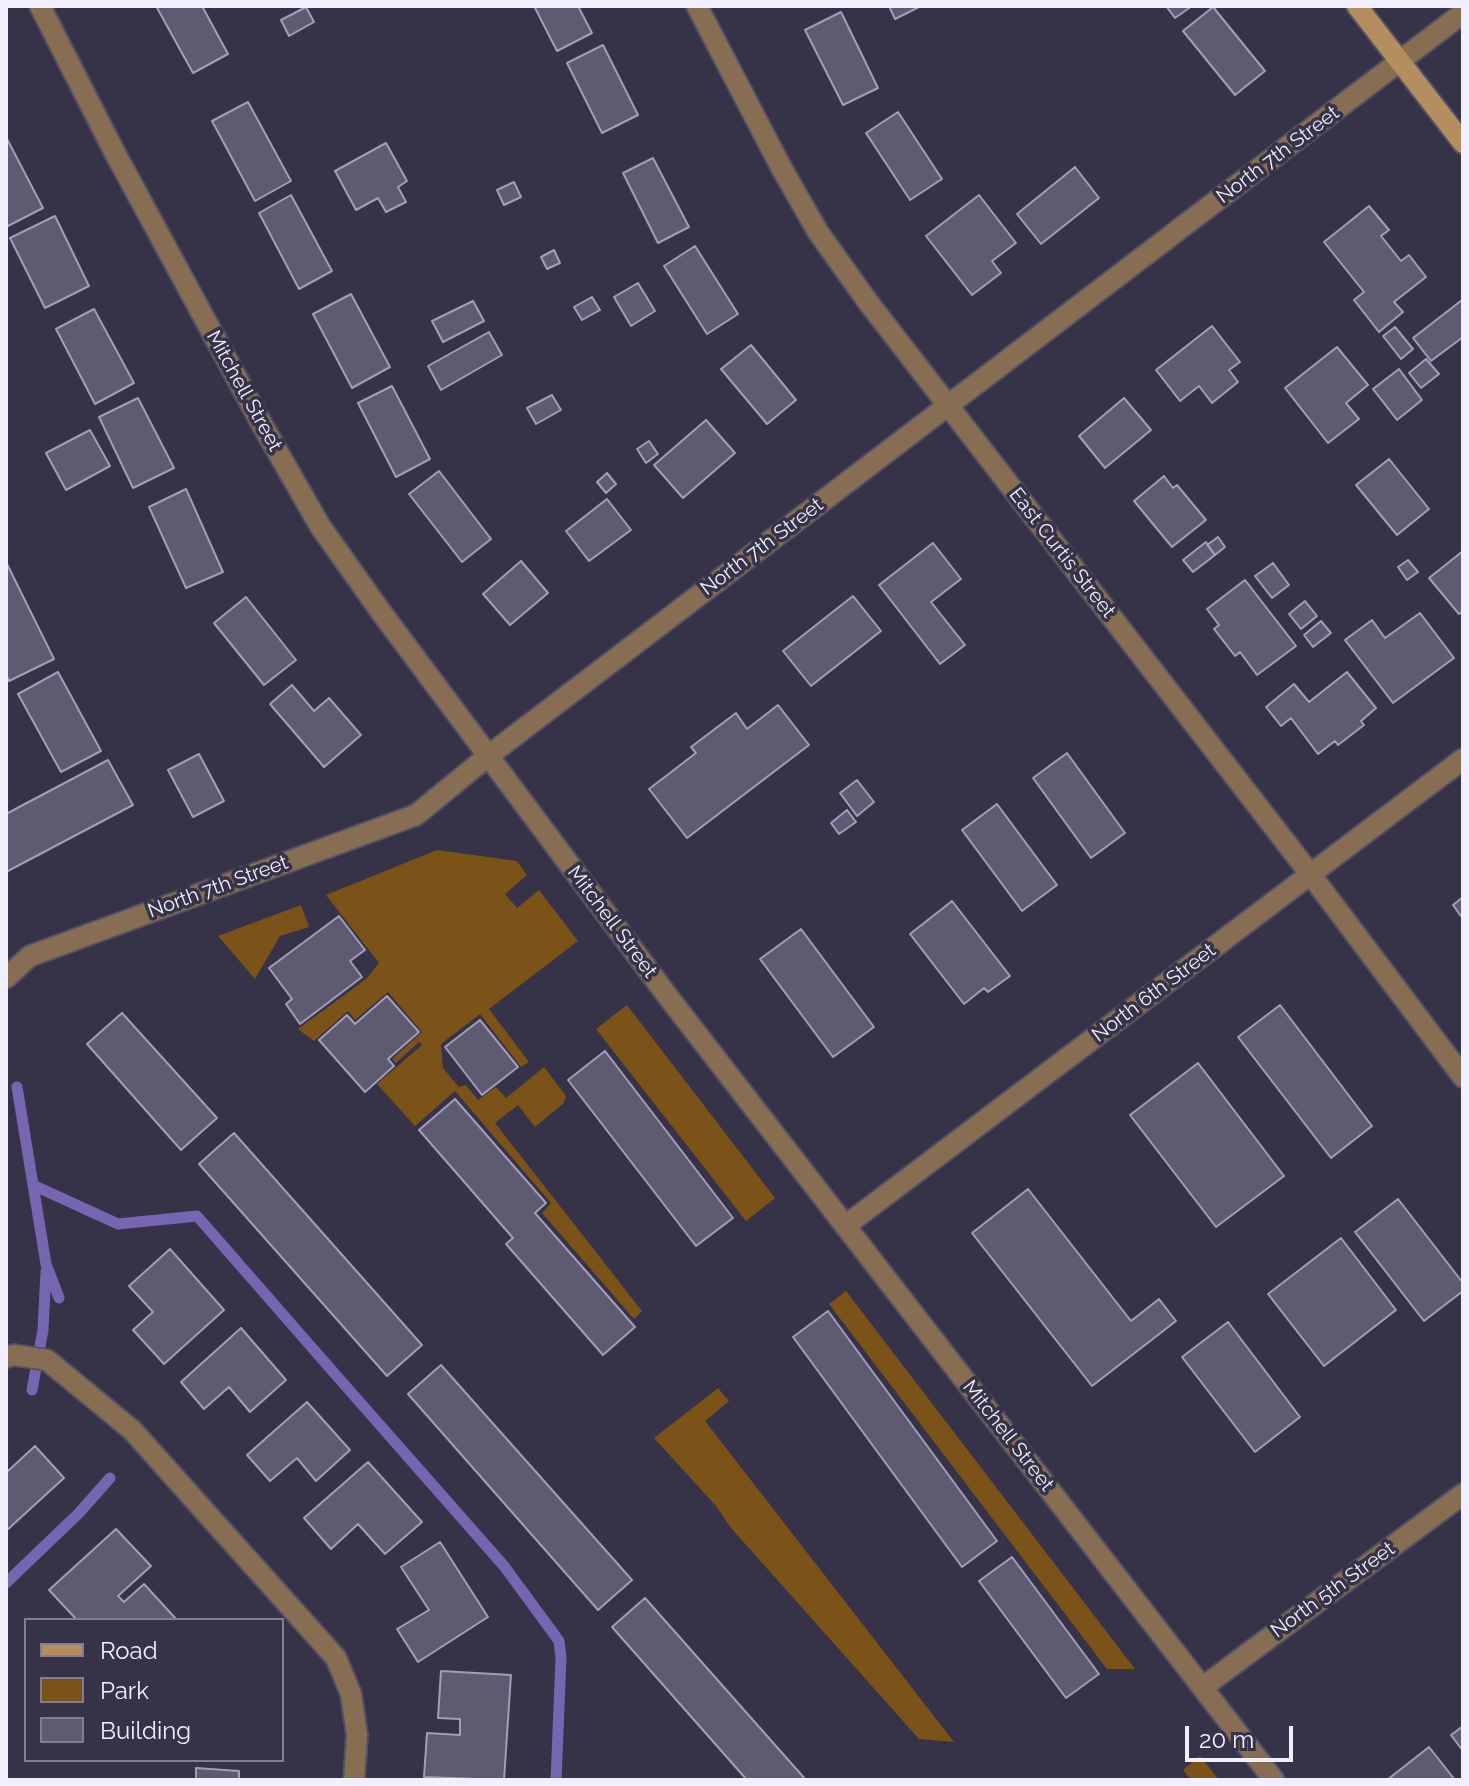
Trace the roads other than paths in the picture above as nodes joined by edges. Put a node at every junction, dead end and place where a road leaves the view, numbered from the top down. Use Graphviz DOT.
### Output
graph roads {
  1 [pos="40,6"];
  2 [pos="697,6"];
  3 [pos="1357,6"];
  4 [pos="1463,13"];
  5 [pos="1400,62"];
  6 [pos="1463,143"];
  7 [pos="949,407"];
  8 [pos="488,756"];
  9 [pos="1463,759"];
  10 [pos="1311,875"];
  11 [pos="6,978"];
  12 [pos="1463,1077"];
  13 [pos="845,1226"];
  14 [pos="6,1357"];
  15 [pos="1463,1494"];
  16 [pos="1203,1687"];
  17 [pos="354,1780"];
  18 [pos="1274,1780"];
  1 -- 8 [label="street, Mitchell Street"];
  2 -- 7 [label="street, East Curtis Street"];
  3 -- 5 [label="main road"];
  4 -- 5 [label="street, North 7th Street"];
  5 -- 6 [label="main road"];
  5 -- 7 [label="street, North 7th Street"];
  7 -- 8 [label="street, North 7th Street"];
  7 -- 10 [label="street, East Curtis Street"];
  8 -- 11 [label="street, North 7th Street"];
  8 -- 13 [label="street, Mitchell Street"];
  9 -- 10 [label="street, North 6th Street"];
  10 -- 12 [label="street, East Curtis Street"];
  10 -- 13 [label="street, North 6th Street"];
  13 -- 16 [label="street, Mitchell Street"];
  14 -- 17 [label="street"];
  15 -- 16 [label="street, North 5th Street"];
  16 -- 18 [label="street, Mitchell Street"];
}
